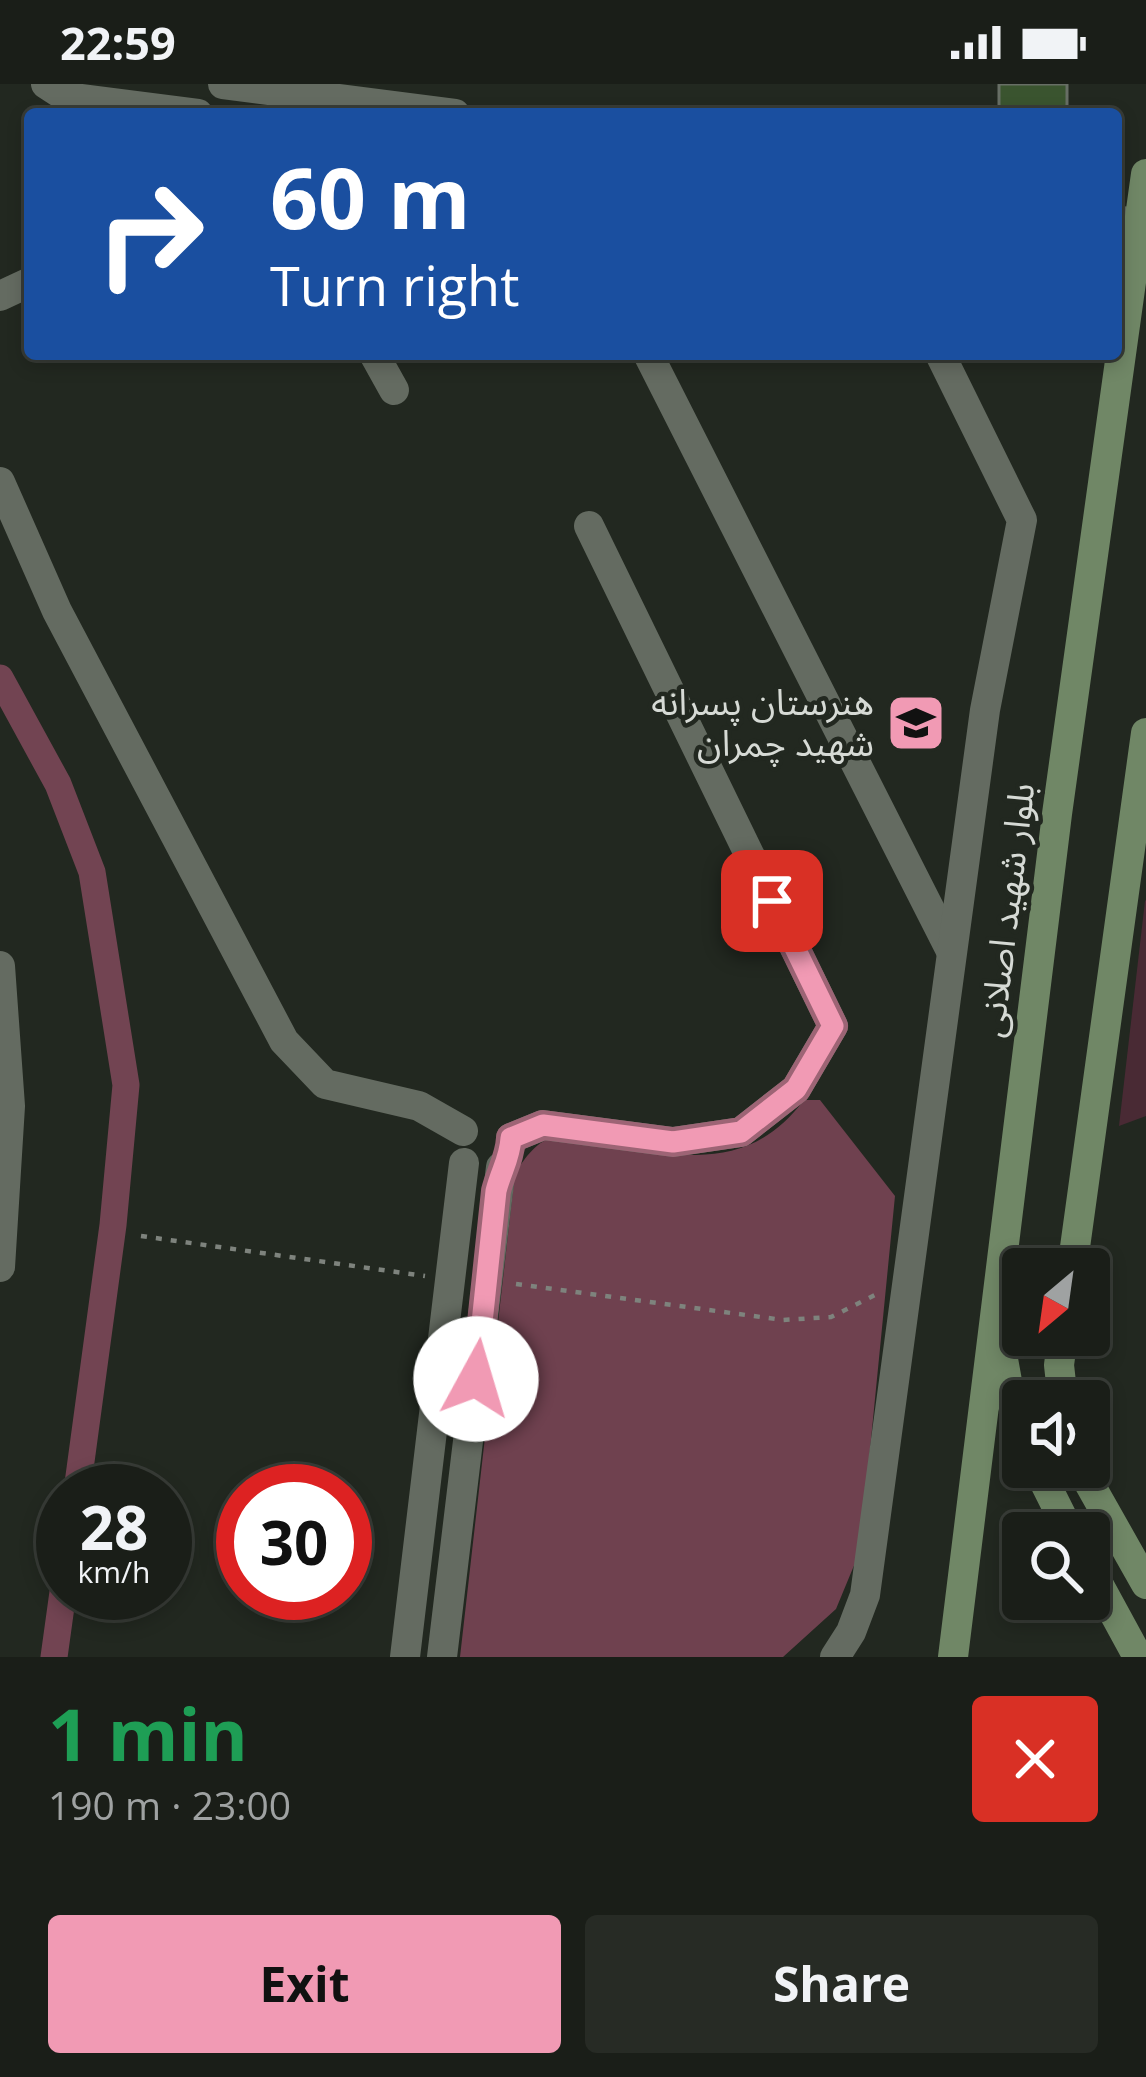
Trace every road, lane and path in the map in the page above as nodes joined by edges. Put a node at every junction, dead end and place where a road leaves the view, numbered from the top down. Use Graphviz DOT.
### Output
graph roads {
  1 [pos="46,84"];
  2 [pos="223,84"];
  3 [pos="151,108"];
  4 [pos="409,108"];
  5 [pos="1146,175"];
  6 [pos="1128,222"];
  7 [pos="1122,272"];
  8 [pos="377,360"];
  9 [pos="652,360"];
  10 [pos="943,360"];
  11 [pos="1111,360"];
  12 [pos="394,390"];
  13 [pos="0,482"];
  14 [pos="589,526"];
  15 [pos="1146,733"];
  16 [pos="950,949"];
  17 [pos="0,966"];
  18 [pos="463,1130"];
  19 [pos="506,1153"];
  20 [pos="464,1163"];
  21 [pos="141,1236"];
  22 [pos="1075,1248"];
  23 [pos="0,1267"];
  24 [pos="448,1279"];
  25 [pos="907,1279"];
  26 [pos="486,1280"];
  27 [pos="996,1318"];
  28 [pos="438,1375"];
  29 [pos="476,1379"];
  30 [pos="1007,1380"];
  31 [pos="1092,1488"];
  32 [pos="1146,1584"];
  33 [pos="1110,1606"];
  34 [pos="409,1622"];
  35 [pos="444,1642"];
  36 [pos="1134,1650"];
  37 [pos="405,1657"];
  38 [pos="835,1657"];
  39 [pos="953,1657"];
  1 -- 3 [label="street"];
  2 -- 4 [label="street"];
  5 -- 6 [label="main road, بلوار شهید اصلانی"];
  6 -- 7 [label="main road, بلوار شهید اصلانی"];
  8 -- 12 [label="street"];
  9 -- 16 [label="street"];
  10 -- 16 [label="street"];
  11 -- 27 [label="main road, بلوار شهید اصلانی"];
  13 -- 18 [label="street"];
  14 -- 19 [label="street"];
  15 -- 22 [label="main road"];
  16 -- 25 [label="street"];
  17 -- 23 [label="street"];
  18 -- 19 [label="street"];
  18 -- 20 [label="street"];
  19 -- 20 [label="street"];
  19 -- 26 [label="street"];
  20 -- 24 [label="street"];
  21 -- 24 [label="path"];
  24 -- 28 [label="street"];
  25 -- 26 [label="path"];
  25 -- 38 [label="street"];
  26 -- 29 [label="street"];
  27 -- 30 [label="main road"];
  27 -- 39 [label="main road, بلوار شهید اصلانی"];
  28 -- 29 [label="street"];
  28 -- 34 [label="street"];
  29 -- 35 [label="street"];
  31 -- 32 [label="main road"];
  33 -- 36 [label="main road"];
  34 -- 35 [label="street"];
  34 -- 37 [label="street"];
}
